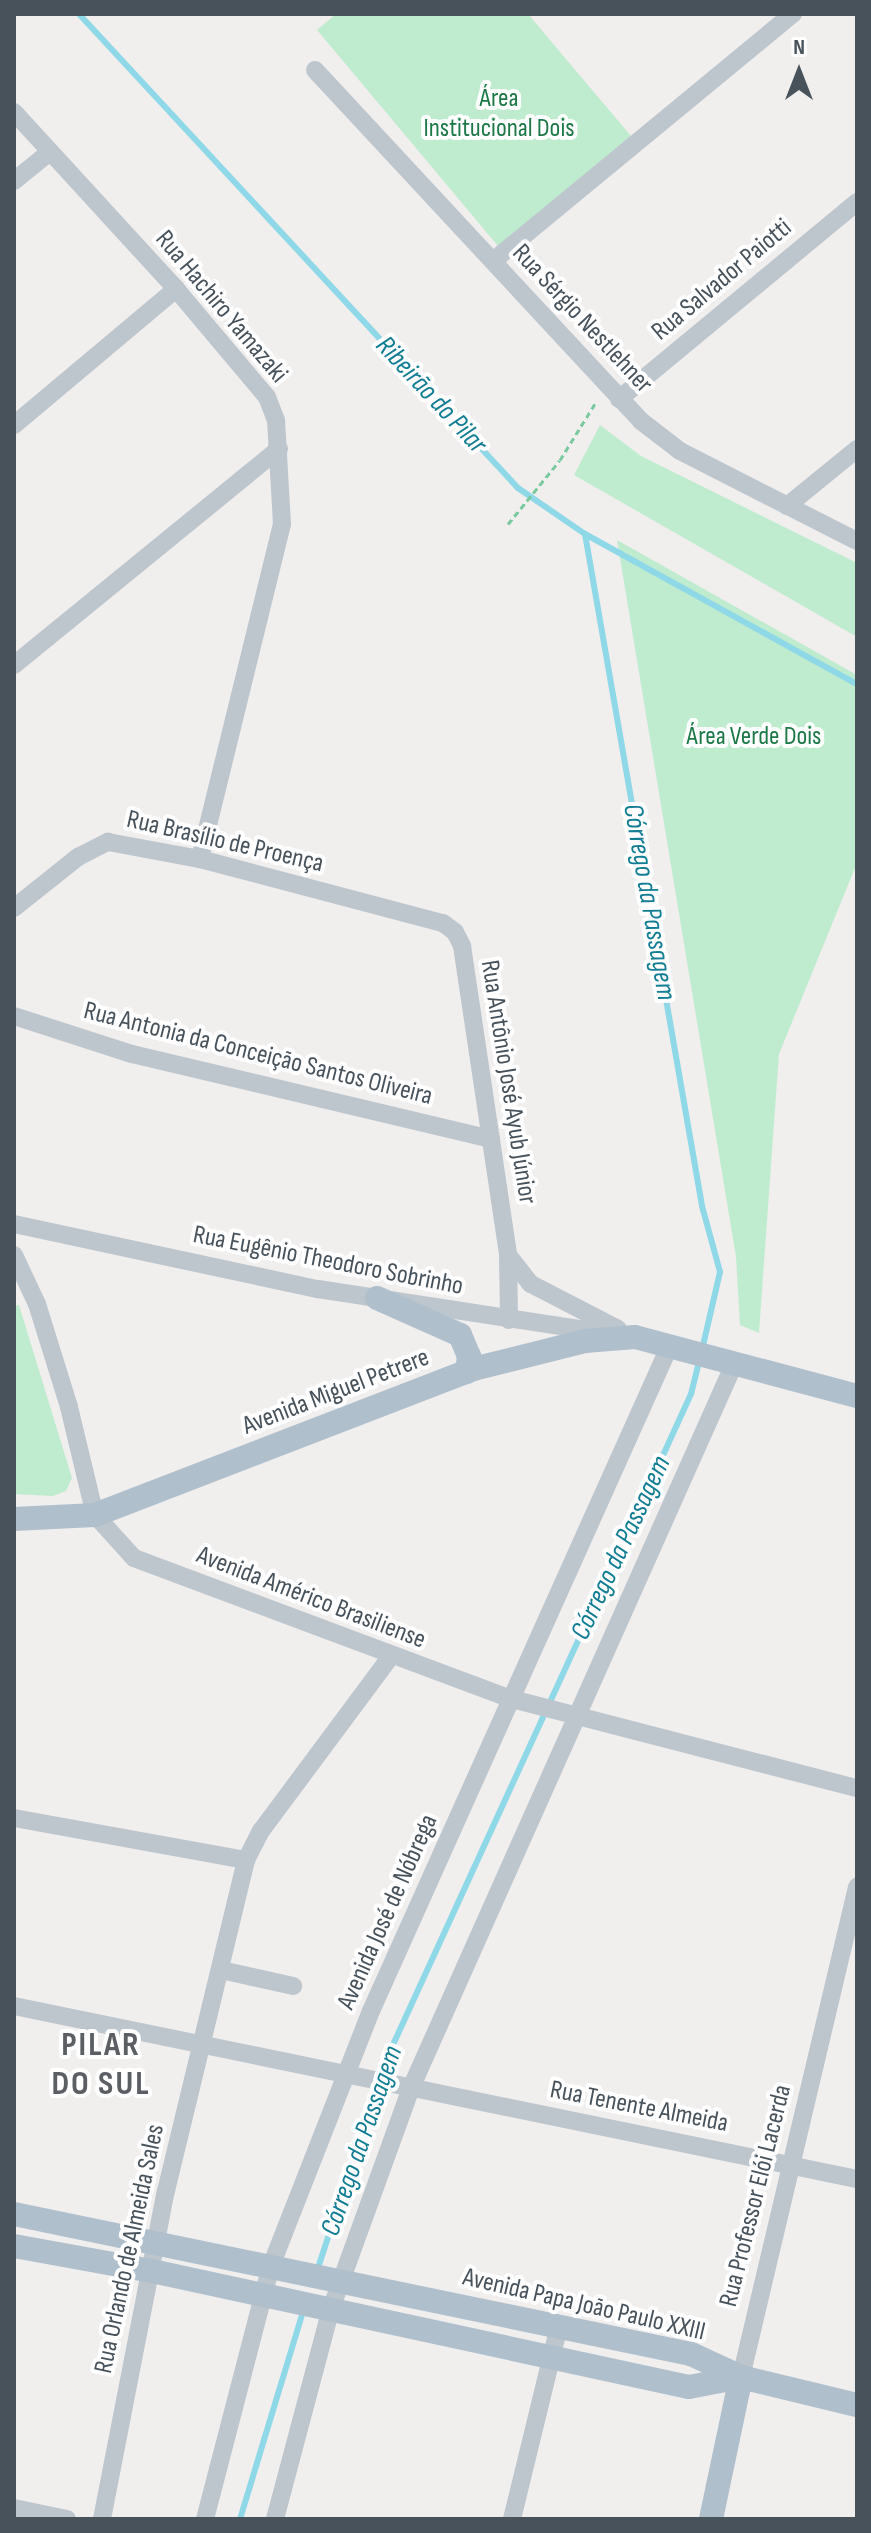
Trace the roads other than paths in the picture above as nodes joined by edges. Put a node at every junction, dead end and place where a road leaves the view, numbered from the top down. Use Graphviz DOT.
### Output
graph roads {
  1 [pos="793,14"];
  2 [pos="315,70"];
  3 [pos="14,112"];
  4 [pos="50,152"];
  5 [pos="14,181"];
  6 [pos="857,202"];
  7 [pos="493,261"];
  8 [pos="176,289"];
  9 [pos="619,399"];
  10 [pos="14,425"];
  11 [pos="279,449"];
  12 [pos="857,449"];
  13 [pos="787,506"];
  14 [pos="857,541"];
  15 [pos="14,665"];
  16 [pos="200,859"];
  17 [pos="14,908"];
  18 [pos="443,923"];
  19 [pos="14,1016"];
  20 [pos="491,1139"];
  21 [pos="14,1224"];
  22 [pos="14,1255"];
  23 [pos="508,1255"];
  24 [pos="377,1298"];
  25 [pos="509,1320"];
  26 [pos="635,1337"];
  27 [pos="676,1347"];
  28 [pos="727,1360"];
  29 [pos="467,1372"];
  30 [pos="857,1396"];
  31 [pos="95,1515"];
  32 [pos="14,1519"];
  33 [pos="390,1657"];
  34 [pos="519,1701"];
  35 [pos="567,1716"];
  36 [pos="857,1788"];
  37 [pos="14,1818"];
  38 [pos="246,1860"];
  39 [pos="857,1887"];
  40 [pos="221,1970"];
  41 [pos="293,1986"];
  42 [pos="14,2006"];
  43 [pos="204,2044"];
  44 [pos="354,2076"];
  45 [pos="404,2087"];
  46 [pos="795,2165"];
  47 [pos="857,2179"];
  48 [pos="14,2214"];
  49 [pos="157,2242"];
  50 [pos="14,2246"];
  51 [pos="271,2266"];
  52 [pos="152,2271"];
  53 [pos="336,2280"];
  54 [pos="262,2295"];
  55 [pos="324,2308"];
  56 [pos="559,2326"];
  57 [pos="552,2355"];
  58 [pos="741,2377"];
  59 [pos="857,2405"];
  60 [pos="14,2508"];
  61 [pos="67,2519"];
  62 [pos="102,2519"];
  63 [pos="205,2519"];
  64 [pos="275,2519"];
  65 [pos="512,2519"];
  66 [pos="711,2519"];
  1 -- 7 [label="street"];
  2 -- 7 [label="street, Rua Sérgio Nestlehner"];
  3 -- 4 [label="street, Rua Hachiro Yamazaki"];
  4 -- 5 [label="street"];
  4 -- 8 [label="street, Rua Hachiro Yamazaki"];
  6 -- 9 [label="street, Rua Salvador Paiotti"];
  7 -- 9 [label="street, Rua Sérgio Nestlehner"];
  8 -- 10 [label="street"];
  8 -- 11 [label="street, Rua Hachiro Yamazaki"];
  9 -- 13 [label="street, Rua Sérgio Nestlehner"];
  11 -- 15 [label="street"];
  11 -- 16 [label="street, Rua Hachiro Yamazaki"];
  12 -- 13 [label="street"];
  13 -- 14 [label="street, Rua Sérgio Nestlehner"];
  16 -- 17 [label="street, Rua Brasílio de Proença"];
  16 -- 18 [label="street, Rua Brasílio de Proença"];
  18 -- 20 [label="street, Rua Antônio José Ayub Júnior"];
  19 -- 20 [label="street, Rua Antonia da Conceição Santos Oliveira"];
  20 -- 23 [label="street, Rua Antônio José Ayub Júnior"];
  21 -- 24 [label="street, Rua Eugênio Theodoro Sobrinho"];
  22 -- 31 [label="street"];
  23 -- 25 [label="street, Rua Antônio José Ayub Júnior"];
  23 -- 26 [label="street"];
  24 -- 25 [label="street, Rua Eugênio Theodoro Sobrinho"];
  24 -- 29 [label="main road"];
  25 -- 26 [label="street, Rua Eugênio Theodoro Sobrinho"];
  26 -- 27 [label="main road, Avenida Miguel Petrere"];
  26 -- 29 [label="main road, Avenida Miguel Petrere"];
  27 -- 28 [label="main road, Avenida Miguel Petrere"];
  27 -- 34 [label="street, Avenida José de Nóbrega"];
  28 -- 30 [label="main road, Avenida Miguel Petrere"];
  28 -- 35 [label="street"];
  29 -- 31 [label="main road, Avenida Miguel Petrere"];
  31 -- 32 [label="main road, Avenida Miguel Petrere"];
  31 -- 33 [label="street, Avenida Américo Brasiliense"];
  33 -- 34 [label="street, Avenida Américo Brasiliense"];
  33 -- 38 [label="street, Rua Orlando de Almeida Sales"];
  34 -- 35 [label="street, Avenida Américo Brasiliense"];
  34 -- 44 [label="street, Avenida José de Nóbrega"];
  35 -- 36 [label="street"];
  35 -- 45 [label="street"];
  37 -- 38 [label="street"];
  38 -- 40 [label="street, Rua Orlando de Almeida Sales"];
  39 -- 46 [label="street, Rua Professor Elói Lacerda"];
  40 -- 41 [label="street"];
  40 -- 43 [label="street, Rua Orlando de Almeida Sales"];
  42 -- 43 [label="street, Rua Tenente Almeida"];
  43 -- 44 [label="street, Rua Tenente Almeida"];
  43 -- 49 [label="street, Rua Orlando de Almeida Sales"];
  44 -- 45 [label="street, Rua Tenente Almeida"];
  44 -- 51 [label="street, Avenida José de Nóbrega"];
  45 -- 46 [label="street, Rua Tenente Almeida"];
  45 -- 53 [label="street"];
  46 -- 47 [label="street, Rua Tenente Almeida"];
  46 -- 58 [label="street, Rua Professor Elói Lacerda"];
  48 -- 49 [label="main road, Avenida Papa João Paulo XXIII"];
  49 -- 51 [label="main road, Avenida Papa João Paulo XXIII"];
  49 -- 52 [label="street, Rua Orlando de Almeida Sales"];
  50 -- 52 [label="main road, Avenida Papa João Paulo XXIII"];
  51 -- 53 [label="main road, Avenida Papa João Paulo XXIII"];
  51 -- 54 [label="street, Avenida José de Nóbrega"];
  52 -- 54 [label="main road, Avenida Papa João Paulo XXIII"];
  52 -- 62 [label="street, Rua Orlando de Almeida Sales"];
  53 -- 55 [label="street"];
  53 -- 56 [label="main road, Avenida Papa João Paulo XXIII"];
  54 -- 55 [label="main road, Avenida Papa João Paulo XXIII"];
  54 -- 63 [label="street, Avenida José de Nóbrega"];
  55 -- 57 [label="main road, Avenida Papa João Paulo XXIII"];
  55 -- 64 [label="street"];
  56 -- 57 [label="street"];
  56 -- 58 [label="main road, Avenida Papa João Paulo XXIII"];
  57 -- 58 [label="main road, Avenida Papa João Paulo XXIII"];
  57 -- 65 [label="street"];
  58 -- 59 [label="main road"];
  58 -- 66 [label="main road, Rua Professor Elói Lacerda"];
  60 -- 61 [label="street"];
}
